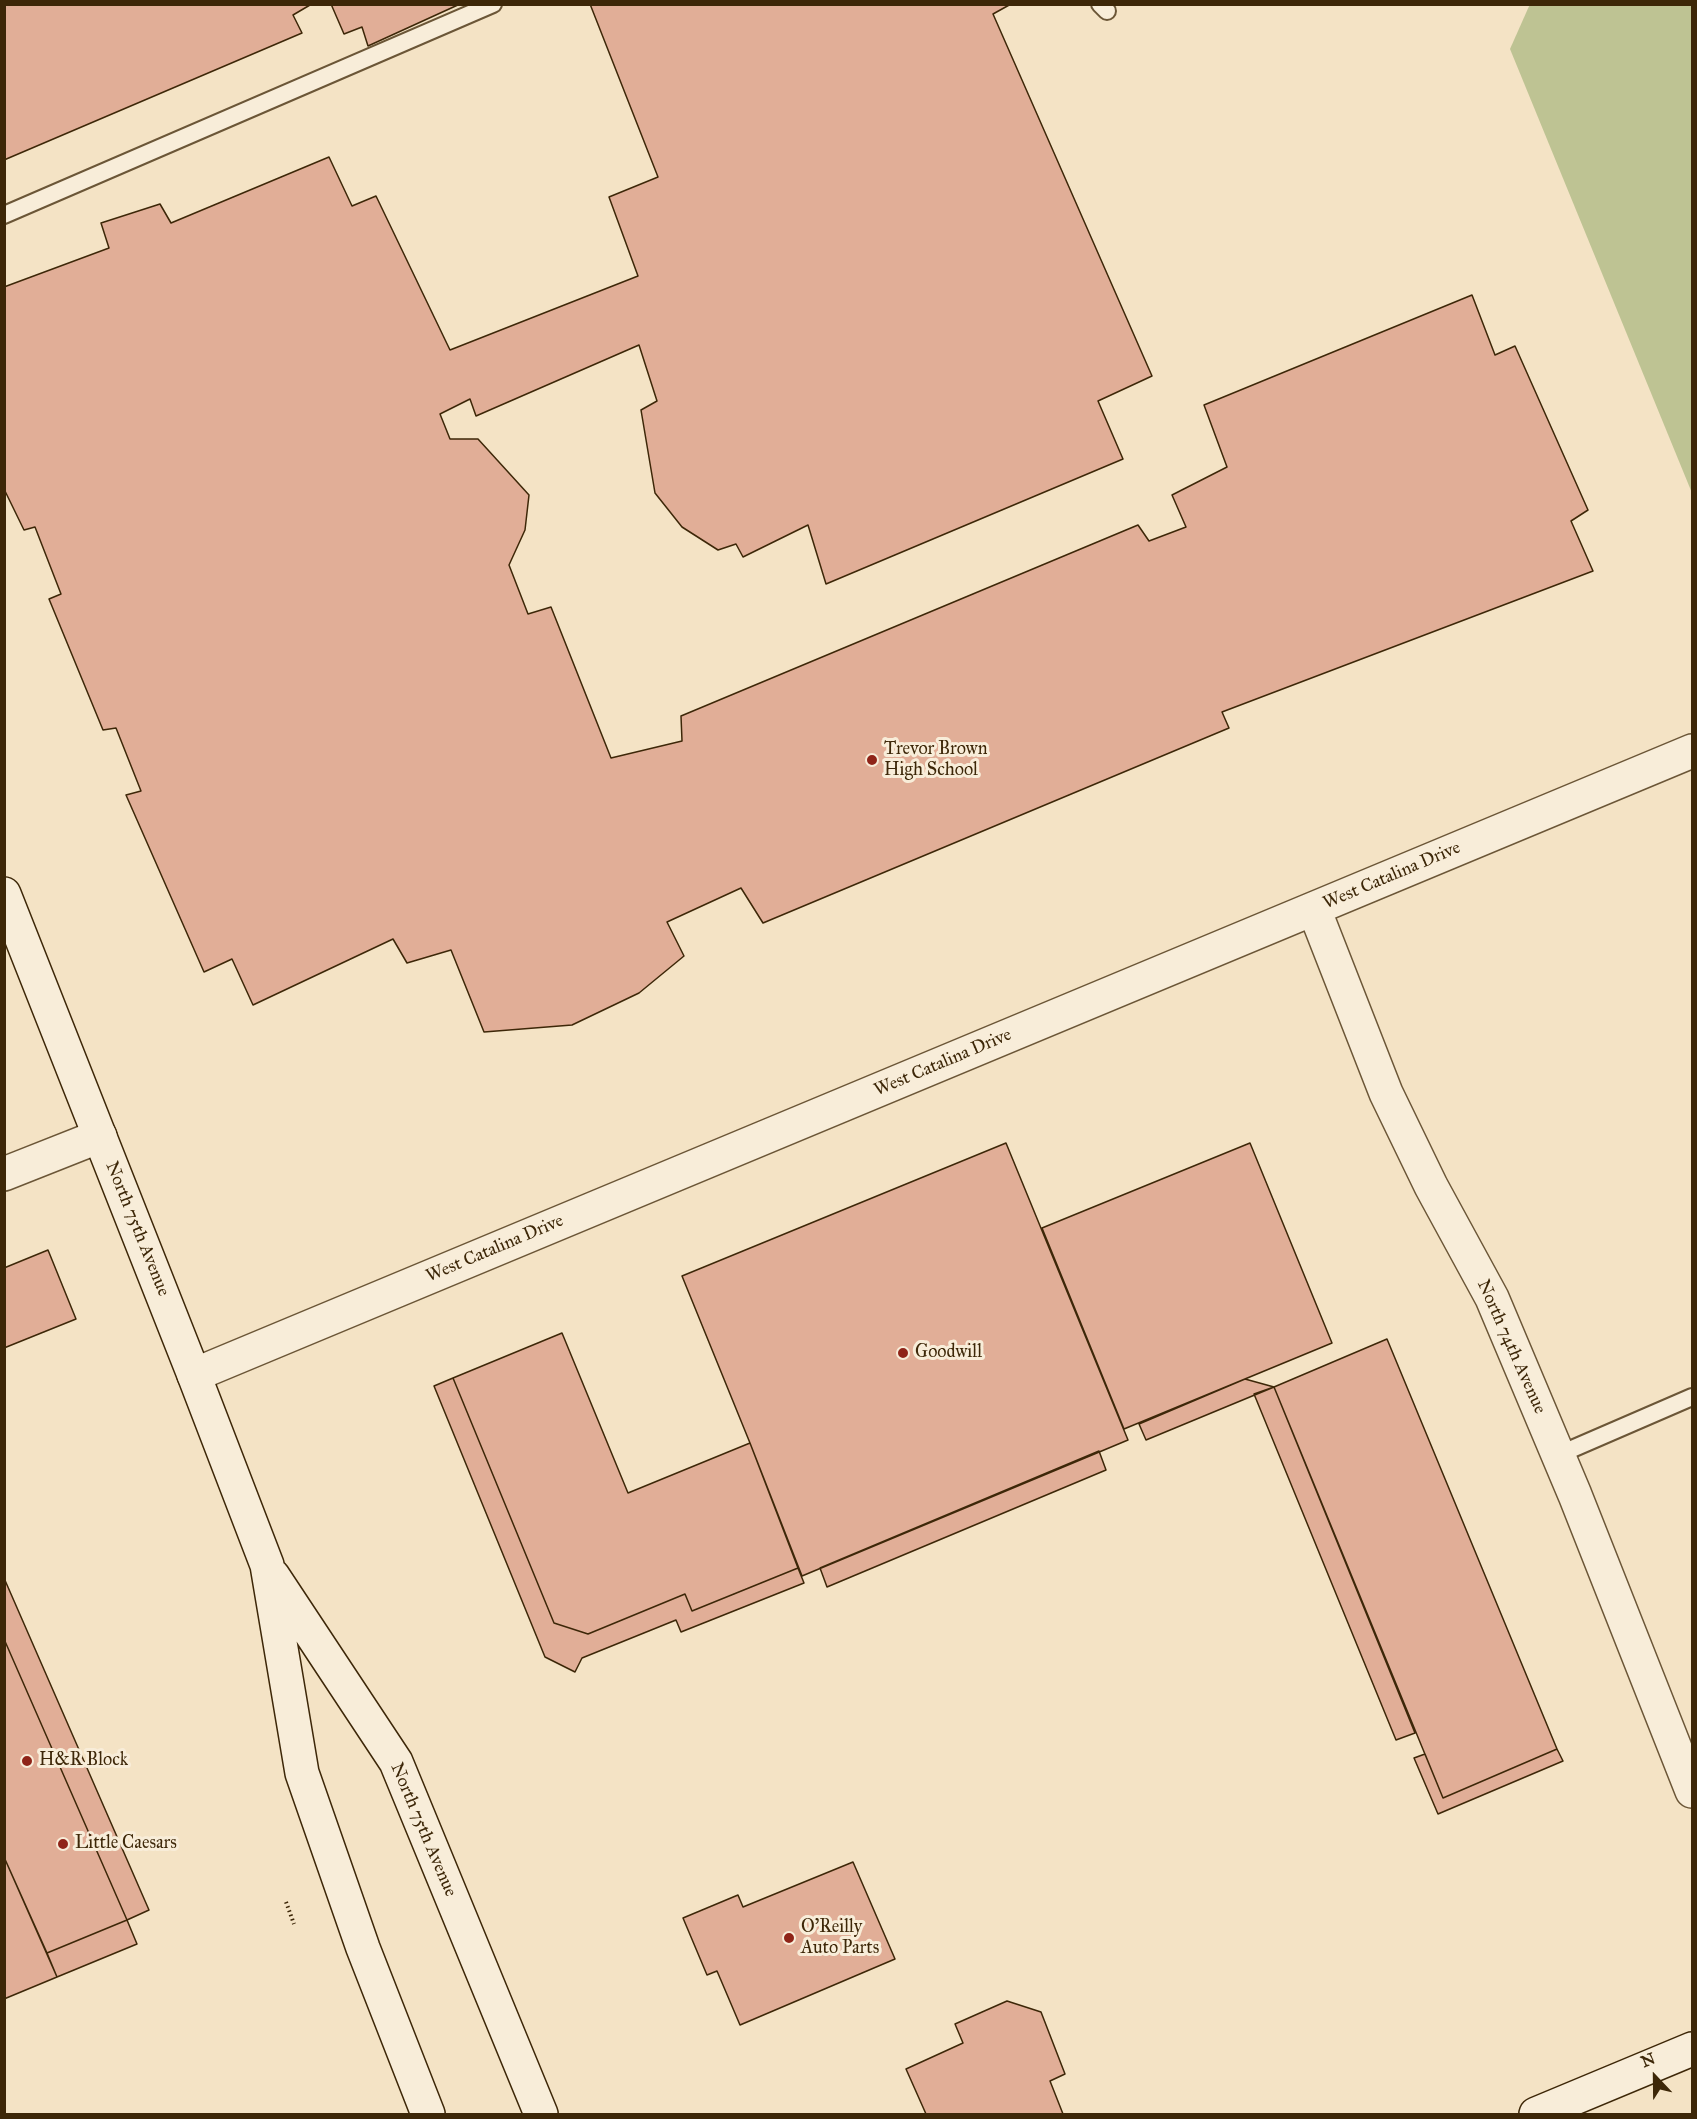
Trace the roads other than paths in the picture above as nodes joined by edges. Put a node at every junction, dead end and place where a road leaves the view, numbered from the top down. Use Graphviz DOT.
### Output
graph roads {
  1 [pos="493,4"];
  2 [pos="4,215"];
  3 [pos="1692,751"];
  4 [pos="4,894"];
  5 [pos="1314,909"];
  6 [pos="100,1136"];
  7 [pos="4,1174"];
  8 [pos="194,1375"];
  9 [pos="1692,1397"];
  10 [pos="1558,1455"];
  11 [pos="267,1565"];
  12 [pos="1692,1791"];
  13 [pos="1692,2049"];
  14 [pos="428,2115"];
  15 [pos="541,2115"];
  16 [pos="1536,2115"];
  1 -- 2 [label="lane"];
  3 -- 5 [label="street, West Catalina Drive"];
  4 -- 6 [label="street, North 75th Avenue"];
  5 -- 8 [label="street, West Catalina Drive"];
  5 -- 10 [label="street, North 74th Avenue"];
  6 -- 7 [label="street"];
  6 -- 8 [label="street, North 75th Avenue"];
  8 -- 11 [label="street, North 75th Avenue"];
  9 -- 10 [label="lane"];
  10 -- 12 [label="street, North 74th Avenue"];
  11 -- 14 [label="street, North 75th Avenue"];
  11 -- 15 [label="street, North 75th Avenue"];
  13 -- 16 [label="street"];
}
